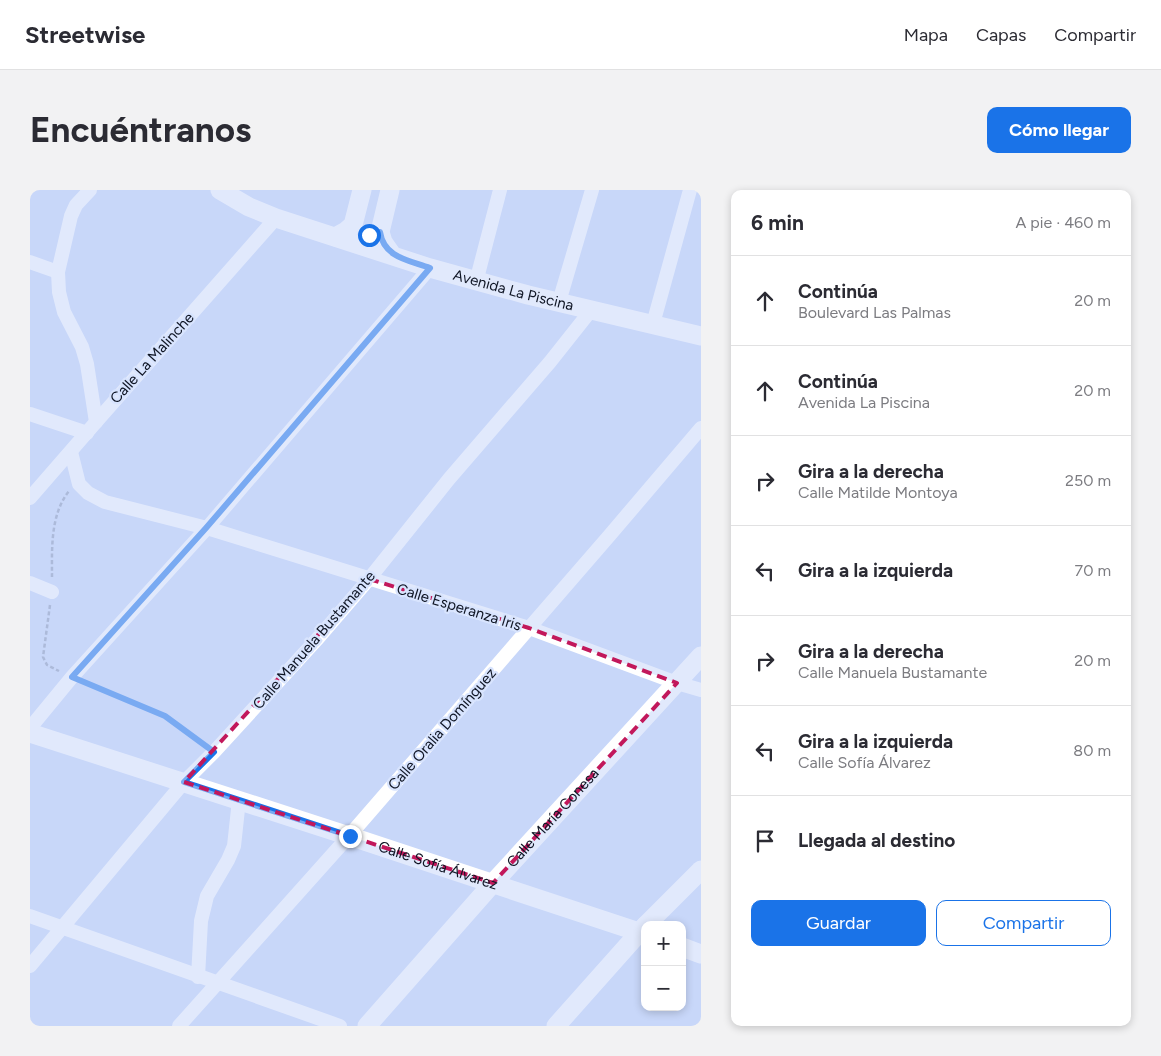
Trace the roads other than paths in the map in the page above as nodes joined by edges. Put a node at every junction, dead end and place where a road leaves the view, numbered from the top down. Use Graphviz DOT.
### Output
graph roads {
  1 [pos="90,190"];
  2 [pos="220,190"];
  3 [pos="362,190"];
  4 [pos="390,190"];
  5 [pos="500,190"];
  6 [pos="592,190"];
  7 [pos="690,190"];
  8 [pos="276,218"];
  9 [pos="353,225"];
  10 [pos="380,232"];
  11 [pos="335,236"];
  12 [pos="392,255"];
  13 [pos="30,262"];
  14 [pos="430,268"];
  15 [pos="58,272"];
  16 [pos="476,282"];
  17 [pos="560,302"];
  18 [pos="592,309"];
  19 [pos="653,324"];
  20 [pos="701,336"];
  21 [pos="30,414"];
  22 [pos="96,422"];
  23 [pos="701,428"];
  24 [pos="86,433"];
  25 [pos="71,452"];
  26 [pos="30,498"];
  27 [pos="206,528"];
  28 [pos="369,579"];
  29 [pos="30,583"];
  30 [pos="52,592"];
  31 [pos="530,628"];
  32 [pos="701,656"];
  33 [pos="677,683"];
  34 [pos="701,690"];
  35 [pos="30,728"];
  36 [pos="30,733"];
  37 [pos="184,782"];
  38 [pos="240,800"];
  39 [pos="350,836"];
  40 [pos="701,870"];
  41 [pos="493,884"];
  42 [pos="30,916"];
  43 [pos="652,921"];
  44 [pos="62,928"];
  45 [pos="641,928"];
  46 [pos="641,932"];
  47 [pos="686,948"];
  48 [pos="701,954"];
  49 [pos="30,966"];
  50 [pos="198,976"];
  51 [pos="217,982"];
  52 [pos="179,1026"];
  53 [pos="340,1026"];
  54 [pos="367,1026"];
  55 [pos="556,1026"];
  1 -- 15 [label="street"];
  2 -- 8 [label="street, Avenida La Piscina"];
  3 -- 9 [label="street"];
  4 -- 10 [label="street"];
  5 -- 16 [label="street"];
  6 -- 17 [label="street"];
  7 -- 19 [label="street"];
  8 -- 11 [label="street, Avenida La Piscina"];
  8 -- 22 [label="street, Calle La Malinche"];
  9 -- 10 [label="street"];
  9 -- 11 [label="street"];
  10 -- 12 [label="street"];
  11 -- 12 [label="street, Avenida La Piscina"];
  12 -- 14 [label="street, Avenida La Piscina"];
  13 -- 15 [label="street"];
  14 -- 16 [label="street, Avenida La Piscina"];
  14 -- 27 [label="street"];
  15 -- 22 [label="street"];
  16 -- 17 [label="street, Avenida La Piscina"];
  17 -- 18 [label="street, Avenida La Piscina"];
  18 -- 19 [label="street, Avenida La Piscina"];
  18 -- 28 [label="street, Calle Manuela Bustamante"];
  19 -- 20 [label="street, Avenida La Piscina"];
  21 -- 24 [label="street"];
  22 -- 24 [label="street, Calle La Malinche"];
  23 -- 31 [label="street, Calle Oralia Domínguez"];
  24 -- 25 [label="street, Calle La Malinche"];
  25 -- 26 [label="street, Calle La Malinche"];
  25 -- 27 [label="street, Calle Esperanza Iris"];
  27 -- 28 [label="street, Calle Esperanza Iris"];
  27 -- 35 [label="street"];
  28 -- 31 [label="street, Calle Esperanza Iris"];
  28 -- 37 [label="street, Calle Manuela Bustamante"];
  29 -- 30 [label="street"];
  31 -- 33 [label="street, Calle Esperanza Iris"];
  31 -- 39 [label="street, Calle Oralia Domínguez"];
  32 -- 33 [label="street, Calle María Conesa"];
  33 -- 34 [label="street, Calle Esperanza Iris"];
  33 -- 41 [label="street, Calle María Conesa"];
  36 -- 37 [label="street, Calle Sofía Álvarez"];
  37 -- 38 [label="street, Calle Sofía Álvarez"];
  37 -- 44 [label="street, Calle Manuela Bustamante"];
  38 -- 39 [label="street, Calle Sofía Álvarez"];
  38 -- 50 [label="street"];
  39 -- 41 [label="street, Calle Sofía Álvarez"];
  39 -- 51 [label="street, Calle Oralia Domínguez"];
  40 -- 43 [label="street"];
  41 -- 45 [label="street, Calle Sofía Álvarez"];
  41 -- 54 [label="street, Calle María Conesa"];
  42 -- 44 [label="street"];
  44 -- 49 [label="street, Calle Manuela Bustamante"];
  44 -- 50 [label="street"];
  46 -- 55 [label="street"];
  47 -- 48 [label="street"];
  50 -- 51 [label="street"];
  51 -- 52 [label="street, Calle Oralia Domínguez"];
  51 -- 53 [label="street"];
}
